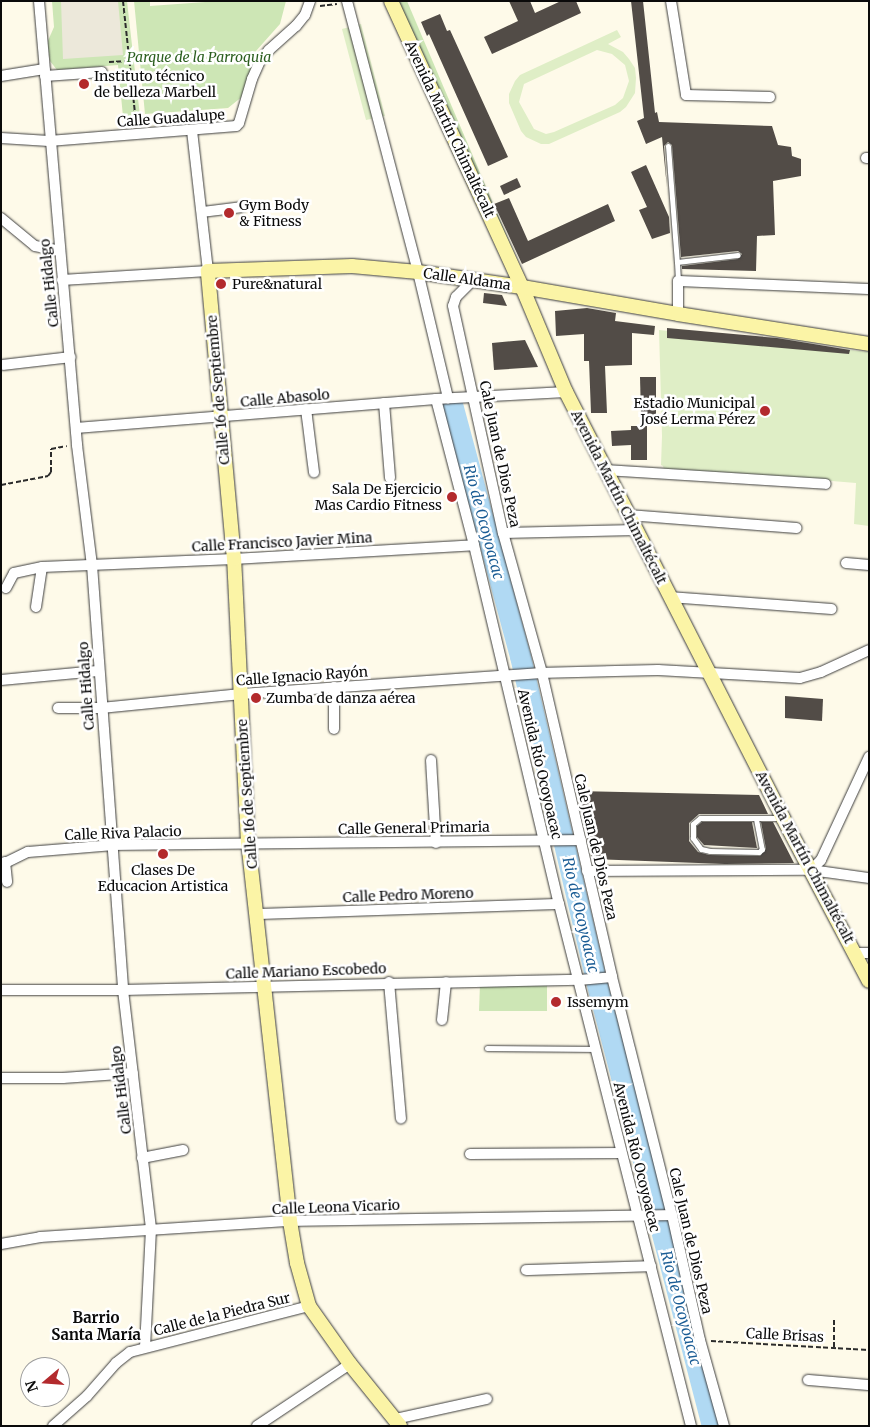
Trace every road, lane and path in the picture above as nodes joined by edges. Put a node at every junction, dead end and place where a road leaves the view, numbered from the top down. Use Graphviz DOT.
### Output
graph roads {
  1 [pos="39,1"];
  2 [pos="123,1"];
  3 [pos="391,1"];
  4 [pos="671,1"];
  5 [pos="343,2"];
  6 [pos="310,3"];
  7 [pos="102,72"];
  8 [pos="44,73"];
  9 [pos="1,76"];
  10 [pos="770,97"];
  11 [pos="192,130"];
  12 [pos="137,134"];
  13 [pos="1,138"];
  14 [pos="49,141"];
  15 [pos="668,146"];
  16 [pos="242,207"];
  17 [pos="202,212"];
  18 [pos="1,218"];
  19 [pos="60,251"];
  20 [pos="738,255"];
  21 [pos="677,262"];
  22 [pos="208,271"];
  23 [pos="418,272"];
  24 [pos="62,280"];
  25 [pos="473,280"];
  26 [pos="678,281"];
  27 [pos="522,287"];
  28 [pos="869,289"];
  29 [pos="678,314"];
  30 [pos="869,344"];
  31 [pos="71,357"];
  32 [pos="3,365"];
  33 [pos="566,392"];
  34 [pos="448,398"];
  35 [pos="475,398"];
  36 [pos="436,399"];
  37 [pos="384,403"];
  38 [pos="306,409"];
  39 [pos="219,418"];
  40 [pos="76,428"];
  41 [pos="77,445"];
  42 [pos="605,470"];
  43 [pos="314,472"];
  44 [pos="390,478"];
  45 [pos="826,484"];
  46 [pos="1,485"];
  47 [pos="628,515"];
  48 [pos="796,528"];
  49 [pos="636,530"];
  50 [pos="503,534"];
  51 [pos="474,545"];
  52 [pos="234,559"];
  53 [pos="846,564"];
  54 [pos="869,565"];
  55 [pos="92,566"];
  56 [pos="42,567"];
  57 [pos="6,588"];
  58 [pos="669,597"];
  59 [pos="36,607"];
  60 [pos="832,609"];
  61 [pos="869,650"];
  62 [pos="98,671"];
  63 [pos="710,672"];
  64 [pos="540,673"];
  65 [pos="508,675"];
  66 [pos="1,680"];
  67 [pos="334,687"];
  68 [pos="241,694"];
  69 [pos="58,708"];
  70 [pos="101,708"];
  71 [pos="334,729"];
  72 [pos="869,757"];
  73 [pos="431,760"];
  74 [pos="783,818"];
  75 [pos="756,819"];
  76 [pos="549,840"];
  77 [pos="578,840"];
  78 [pos="436,842"];
  79 [pos="248,843"];
  80 [pos="114,845"];
  81 [pos="3,864"];
  82 [pos="588,870"];
  83 [pos="811,870"];
  84 [pos="869,878"];
  85 [pos="7,882"];
  86 [pos="559,904"];
  87 [pos="257,914"];
  88 [pos="862,953"];
  89 [pos="609,977"];
  90 [pos="582,979"];
  91 [pos="869,981"];
  92 [pos="389,982"];
  93 [pos="446,982"];
  94 [pos="266,986"];
  95 [pos="1,990"];
  96 [pos="123,990"];
  97 [pos="442,1020"];
  98 [pos="487,1048"];
  99 [pos="596,1049"];
  100 [pos="133,1073"];
  101 [pos="1,1078"];
  102 [pos="401,1118"];
  103 [pos="182,1150"];
  104 [pos="621,1153"];
  105 [pos="470,1154"];
  106 [pos="142,1158"];
  107 [pos="670,1215"];
  108 [pos="641,1217"];
  109 [pos="290,1222"];
  110 [pos="151,1229"];
  111 [pos="1,1244"];
  112 [pos="651,1266"];
  113 [pos="526,1270"];
  114 [pos="309,1306"];
  115 [pos="834,1320"];
  116 [pos="700,1340"];
  117 [pos="145,1347"];
  118 [pos="834,1348"];
  119 [pos="869,1350"];
  120 [pos="350,1364"];
  121 [pos="808,1380"];
  122 [pos="869,1385"];
  123 [pos="487,1399"];
  124 [pos="398,1423"];
  125 [pos="53,1426"];
  126 [pos="257,1426"];
  127 [pos="690,1426"];
  128 [pos="724,1426"];
  1 -- 8 [label="street, Calle Hidalgo"];
  2 -- 12 [label="path"];
  3 -- 27 [label="main road, Avenida Martín Chimaltécalt"];
  4 -- 10 [label="street"];
  5 -- 6 [label="path"];
  5 -- 23 [label="street"];
  6 -- 11 [label="street, Calle Guadalupe"];
  7 -- 8 [label="street"];
  8 -- 9 [label="street"];
  8 -- 14 [label="street, Calle Hidalgo"];
  11 -- 12 [label="street, Calle Guadalupe"];
  11 -- 17 [label="street, Calle 16 de Septiembre"];
  12 -- 14 [label="street, Calle Guadalupe"];
  13 -- 14 [label="street, Calle Guadalupe"];
  14 -- 19 [label="street, Calle Hidalgo"];
  15 -- 21 [label="lane"];
  16 -- 17 [label="street"];
  17 -- 22 [label="street, Calle 16 de Septiembre"];
  18 -- 19 [label="street"];
  19 -- 24 [label="street, Calle Hidalgo"];
  20 -- 21 [label="lane"];
  21 -- 26 [label="lane"];
  22 -- 23 [label="main road, Calle Aldama"];
  22 -- 24 [label="street, Calle Aldama"];
  22 -- 39 [label="main road, Calle 16 de Septiembre"];
  23 -- 25 [label="main road, Calle Aldama"];
  23 -- 34 [label="street"];
  24 -- 31 [label="street, Calle Hidalgo"];
  25 -- 27 [label="main road, Calle Aldama"];
  25 -- 35 [label="street, Cale Juan de Dios Peza"];
  26 -- 28 [label="street"];
  26 -- 29 [label="street"];
  27 -- 29 [label="main road, Calle Aldama"];
  27 -- 33 [label="main road, Avenida Martín Chimaltécalt"];
  29 -- 30 [label="main road, Calle Aldama"];
  31 -- 32 [label="street"];
  31 -- 40 [label="street, Calle Hidalgo"];
  33 -- 35 [label="street"];
  33 -- 42 [label="main road, Avenida Martín Chimaltécalt"];
  34 -- 35 [label="street, Calle Abasolo"];
  34 -- 36 [label="street, Calle Abasolo"];
  35 -- 50 [label="street, Cale Juan de Dios Peza"];
  36 -- 37 [label="street, Calle Abasolo"];
  36 -- 51 [label="street, Avenida Río Ocoyoacac"];
  37 -- 38 [label="street, Calle Abasolo"];
  37 -- 44 [label="street"];
  38 -- 39 [label="street, Calle Abasolo"];
  38 -- 43 [label="street"];
  39 -- 40 [label="street, Calle Abasolo"];
  39 -- 52 [label="main road, Calle 16 de Septiembre"];
  40 -- 41 [label="street, Calle Hidalgo"];
  41 -- 46 [label="path"];
  41 -- 55 [label="street, Calle Hidalgo"];
  42 -- 45 [label="street"];
  42 -- 47 [label="main road, Avenida Martín Chimaltécalt"];
  47 -- 48 [label="street"];
  47 -- 49 [label="main road, Avenida Martín Chimaltécalt"];
  49 -- 50 [label="street"];
  49 -- 58 [label="main road, Avenida Martín Chimaltécalt"];
  50 -- 64 [label="street, Cale Juan de Dios Peza"];
  51 -- 52 [label="street, Calle Francisco Javier Mina"];
  51 -- 65 [label="street, Avenida Río Ocoyoacac"];
  52 -- 55 [label="street, Calle Francisco Javier Mina"];
  52 -- 68 [label="main road, Calle 16 de Septiembre"];
  53 -- 54 [label="street"];
  55 -- 56 [label="street, Calle Francisco Javier Mina"];
  55 -- 62 [label="street, Calle Hidalgo"];
  56 -- 57 [label="street, Calle Francisco Javier Mina"];
  56 -- 59 [label="street"];
  58 -- 60 [label="street"];
  58 -- 63 [label="main road, Avenida Martín Chimaltécalt"];
  61 -- 63 [label="street"];
  62 -- 66 [label="street"];
  62 -- 70 [label="street, Calle Hidalgo"];
  63 -- 64 [label="street"];
  63 -- 74 [label="main road, Avenida Martín Chimaltécalt"];
  64 -- 65 [label="street, Calle Ignacio Rayón"];
  64 -- 77 [label="street, Cale Juan de Dios Peza"];
  65 -- 67 [label="street, Calle Ignacio Rayón"];
  65 -- 76 [label="street, Avenida Río Ocoyoacac"];
  67 -- 68 [label="street, Calle Ignacio Rayón"];
  67 -- 71 [label="street"];
  68 -- 70 [label="street, Calle Ignacio Rayón"];
  68 -- 79 [label="main road, Calle 16 de Septiembre"];
  69 -- 70 [label="street, Calle Ignacio Rayón"];
  70 -- 80 [label="street, Calle Hidalgo"];
  72 -- 83 [label="street"];
  73 -- 78 [label="street"];
  74 -- 75 [label="lane"];
  74 -- 83 [label="main road, Avenida Martín Chimaltécalt"];
  75 -- 75 [label="lane"];
  76 -- 77 [label="street, Calle General Primaria"];
  76 -- 78 [label="street, Calle General Primaria"];
  76 -- 86 [label="street, Avenida Río Ocoyoacac"];
  77 -- 82 [label="street, Cale Juan de Dios Peza"];
  78 -- 79 [label="street, Calle General Primaria"];
  79 -- 80 [label="street, Calle Riva Palacio"];
  79 -- 87 [label="main road, Calle 16 de Septiembre"];
  80 -- 81 [label="street, Calle Riva Palacio"];
  80 -- 96 [label="street, Calle Hidalgo"];
  81 -- 85 [label="street"];
  82 -- 83 [label="street"];
  82 -- 89 [label="street, Cale Juan de Dios Peza"];
  83 -- 84 [label="street"];
  83 -- 88 [label="main road, Avenida Martín Chimaltécalt"];
  86 -- 87 [label="street, Calle Pedro Moreno"];
  86 -- 90 [label="street, Avenida Río Ocoyoacac"];
  87 -- 94 [label="main road, Calle 16 de Septiembre"];
  88 -- 91 [label="main road, Avenida Martín Chimaltécalt"];
  89 -- 90 [label="street, Calle Mariano Escobedo"];
  89 -- 107 [label="street, Cale Juan de Dios Peza"];
  90 -- 93 [label="street, Calle Mariano Escobedo"];
  90 -- 99 [label="street, Avenida Río Ocoyoacac"];
  92 -- 93 [label="street, Calle Mariano Escobedo"];
  92 -- 94 [label="street, Calle Mariano Escobedo"];
  92 -- 102 [label="street"];
  93 -- 97 [label="street"];
  94 -- 96 [label="street, Calle Mariano Escobedo"];
  94 -- 109 [label="main road, Calle 16 de Septiembre"];
  95 -- 96 [label="street, Calle Mariano Escobedo"];
  96 -- 100 [label="street, Calle Hidalgo"];
  98 -- 99 [label="lane"];
  99 -- 104 [label="street, Avenida Río Ocoyoacac"];
  100 -- 101 [label="street"];
  100 -- 106 [label="street, Calle Hidalgo"];
  103 -- 106 [label="street"];
  104 -- 105 [label="street"];
  104 -- 108 [label="street, Avenida Río Ocoyoacac"];
  106 -- 110 [label="street, Calle Hidalgo"];
  107 -- 108 [label="street, Calle Leona Vicario"];
  107 -- 116 [label="street, Cale Juan de Dios Peza"];
  108 -- 109 [label="street, Calle Leona Vicario"];
  108 -- 112 [label="street, Avenida Río Ocoyoacac"];
  109 -- 110 [label="street, Calle Leona Vicario"];
  109 -- 114 [label="main road, Calle 16 de Septiembre"];
  110 -- 111 [label="street, Calle Leona Vicario"];
  110 -- 117 [label="street, Calle Hidalgo"];
  112 -- 113 [label="street"];
  112 -- 127 [label="street, Avenida Río Ocoyoacac"];
  114 -- 117 [label="street, Calle de la Piedra Sur"];
  114 -- 120 [label="main road, Calle 16 de Septiembre"];
  115 -- 118 [label="path"];
  116 -- 118 [label="path, Calle Brisas"];
  116 -- 128 [label="street, Cale Juan de Dios Peza"];
  117 -- 125 [label="street, Calle de la Piedra Sur"];
  118 -- 119 [label="path, Calle Brisas"];
  120 -- 124 [label="main road, Calle 16 de Septiembre"];
  120 -- 126 [label="street"];
  121 -- 122 [label="street"];
  123 -- 124 [label="street"];
}
